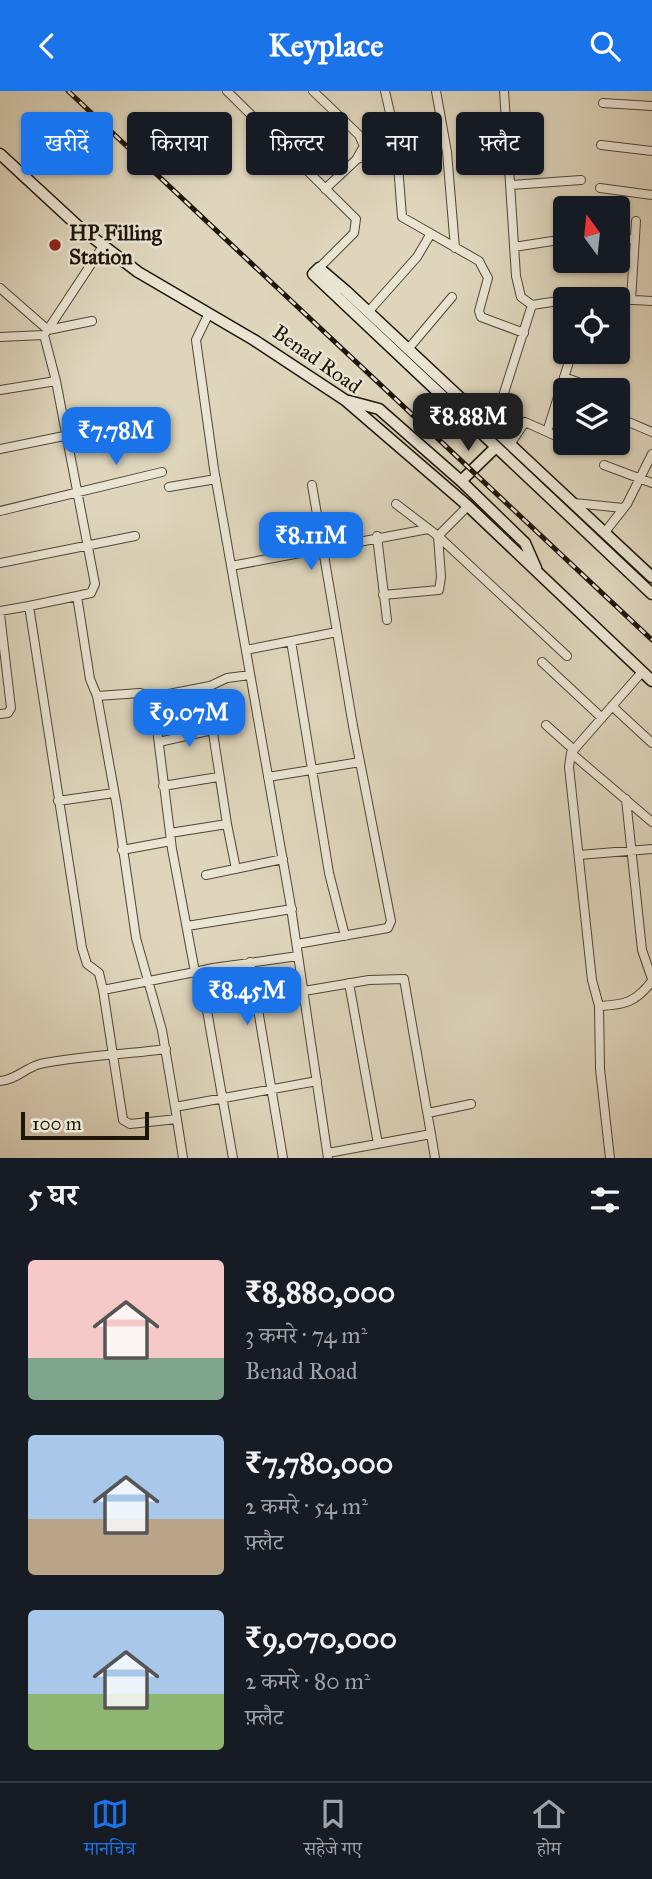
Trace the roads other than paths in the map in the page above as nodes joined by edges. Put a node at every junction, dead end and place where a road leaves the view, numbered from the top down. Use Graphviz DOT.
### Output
graph roads {
  1 [pos="227,91"];
  2 [pos="313,91"];
  3 [pos="384,91"];
  4 [pos="436,91"];
  5 [pos="503,91"];
  6 [pos="603,103"];
  7 [pos="652,106"];
  8 [pos="389,112"];
  9 [pos="439,112"];
  10 [pos="442,134"];
  11 [pos="601,145"];
  12 [pos="652,151"];
  13 [pos="0,154"];
  14 [pos="362,157"];
  15 [pos="356,160"];
  16 [pos="399,175"];
  17 [pos="582,180"];
  18 [pos="511,185"];
  19 [pos="600,188"];
  20 [pos="326,189"];
  21 [pos="652,195"];
  22 [pos="636,221"];
  23 [pos="430,235"];
  24 [pos="630,239"];
  25 [pos="635,239"];
  26 [pos="553,241"];
  27 [pos="103,246"];
  28 [pos="514,247"];
  29 [pos="455,248"];
  30 [pos="319,268"];
  31 [pos="0,288"];
  32 [pos="452,297"];
  33 [pos="631,300"];
  34 [pos="652,301"];
  35 [pos="553,302"];
  36 [pos="532,305"];
  37 [pos="369,311"];
  38 [pos="209,313"];
  39 [pos="92,321"];
  40 [pos="46,333"];
  41 [pos="524,333"];
  42 [pos="0,337"];
  43 [pos="409,348"];
  44 [pos="568,364"];
  45 [pos="564,377"];
  46 [pos="56,381"];
  47 [pos="0,390"];
  48 [pos="345,400"];
  49 [pos="485,422"];
  50 [pos="630,423"];
  51 [pos="547,432"];
  52 [pos="652,432"];
  53 [pos="553,435"];
  54 [pos="64,436"];
  55 [pos="511,443"];
  56 [pos="496,447"];
  57 [pos="0,449"];
  58 [pos="652,454"];
  59 [pos="604,465"];
  60 [pos="162,472"];
  61 [pos="641,477"];
  62 [pos="216,479"];
  63 [pos="461,481"];
  64 [pos="652,484"];
  65 [pos="312,485"];
  66 [pos="169,487"];
  67 [pos="75,491"];
  68 [pos="574,503"];
  69 [pos="396,505"];
  70 [pos="468,506"];
  71 [pos="624,507"];
  72 [pos="0,511"];
  73 [pos="428,529"];
  74 [pos="605,532"];
  75 [pos="135,536"];
  76 [pos="438,536"];
  77 [pos="377,537"];
  78 [pos="86,545"];
  79 [pos="321,549"];
  80 [pos="0,563"];
  81 [pos="231,566"];
  82 [pos="539,574"];
  83 [pos="652,577"];
  84 [pos="652,594"];
  85 [pos="383,595"];
  86 [pos="77,596"];
  87 [pos="29,606"];
  88 [pos="0,612"];
  89 [pos="387,619"];
  90 [pos="337,632"];
  91 [pos="291,642"];
  92 [pos="3,648"];
  93 [pos="246,650"];
  94 [pos="567,656"];
  95 [pos="542,661"];
  96 [pos="642,672"];
  97 [pos="250,675"];
  98 [pos="652,681"];
  99 [pos="206,687"];
  100 [pos="97,696"];
  101 [pos="153,697"];
  102 [pos="612,706"];
  103 [pos="0,714"];
  104 [pos="602,718"];
  105 [pos="546,725"];
  106 [pos="212,730"];
  107 [pos="159,742"];
  108 [pos="652,743"];
  109 [pos="573,751"];
  110 [pos="360,762"];
  111 [pos="315,769"];
  112 [pos="218,777"];
  113 [pos="268,777"];
  114 [pos="163,786"];
  115 [pos="114,793"];
  116 [pos="626,799"];
  117 [pos="58,801"];
  118 [pos="652,822"];
  119 [pos="227,824"];
  120 [pos="170,837"];
  121 [pos="652,849"];
  122 [pos="122,850"];
  123 [pos="632,852"];
  124 [pos="579,855"];
  125 [pos="283,859"];
  126 [pos="236,869"];
  127 [pos="206,876"];
  128 [pos="292,909"];
  129 [pos="187,926"];
  130 [pos="345,936"];
  131 [pos="297,944"];
  132 [pos="299,956"];
  133 [pos="250,962"];
  134 [pos="197,971"];
  135 [pos="652,980"];
  136 [pos="149,981"];
  137 [pos="349,983"];
  138 [pos="103,990"];
  139 [pos="304,991"];
  140 [pos="599,1006"];
  141 [pos="166,1049"];
  142 [pos="115,1056"];
  143 [pos="0,1081"];
  144 [pos="317,1081"];
  145 [pos="270,1088"];
  146 [pos="225,1097"];
  147 [pos="471,1104"];
  148 [pos="175,1107"];
  149 [pos="428,1113"];
  150 [pos="177,1119"];
  151 [pos="431,1134"];
  152 [pos="378,1144"];
  153 [pos="328,1155"];
  154 [pos="183,1158"];
  155 [pos="233,1158"];
  156 [pos="283,1158"];
  157 [pos="435,1158"];
  158 [pos="610,1158"];
  1 -- 20 [label="street"];
  2 -- 15 [label="street"];
  3 -- 8 [label="street"];
  4 -- 9 [label="street"];
  5 -- 18 [label="street"];
  6 -- 7 [label="street"];
  10 -- 29 [label="street"];
  11 -- 12 [label="street"];
  13 -- 27 [label="street, Benad Road"];
  14 -- 15 [label="street"];
  15 -- 20 [label="street"];
  16 -- 23 [label="street"];
  17 -- 18 [label="street"];
  18 -- 28 [label="street"];
  19 -- 21 [label="street"];
  20 -- 30 [label="street"];
  22 -- 25 [label="street"];
  23 -- 29 [label="street"];
  23 -- 37 [label="street"];
  24 -- 25 [label="street"];
  25 -- 33 [label="street"];
  26 -- 28 [label="street"];
  27 -- 38 [label="street, Benad Road"];
  27 -- 40 [label="street"];
  28 -- 36 [label="street"];
  29 -- 41 [label="street"];
  30 -- 37 [label="street"];
  30 -- 56 [label="street"];
  31 -- 40 [label="street"];
  32 -- 43 [label="street"];
  33 -- 34 [label="street"];
  35 -- 36 [label="street"];
  36 -- 41 [label="street"];
  37 -- 43 [label="street"];
  38 -- 48 [label="street, Benad Road"];
  38 -- 62 [label="street"];
  39 -- 40 [label="street"];
  40 -- 42 [label="street"];
  40 -- 46 [label="street"];
  41 -- 49 [label="street"];
  43 -- 49 [label="street"];
  44 -- 45 [label="street"];
  45 -- 51 [label="street"];
  46 -- 47 [label="street"];
  46 -- 54 [label="street"];
  48 -- 63 [label="street"];
  48 -- 70 [label="street, Benad Road"];
  49 -- 55 [label="street"];
  50 -- 52 [label="street"];
  51 -- 53 [label="street"];
  51 -- 55 [label="street"];
  54 -- 57 [label="street"];
  54 -- 67 [label="street"];
  55 -- 68 [label="street"];
  56 -- 63 [label="street"];
  56 -- 84 [label="street"];
  58 -- 61 [label="street"];
  59 -- 61 [label="street"];
  60 -- 67 [label="street"];
  61 -- 64 [label="street"];
  61 -- 71 [label="street"];
  62 -- 66 [label="street"];
  62 -- 81 [label="street"];
  63 -- 82 [label="street"];
  65 -- 79 [label="street"];
  67 -- 72 [label="street"];
  67 -- 78 [label="street"];
  68 -- 71 [label="street"];
  68 -- 74 [label="street"];
  69 -- 73 [label="street"];
  70 -- 76 [label="street"];
  70 -- 82 [label="street, Benad Road"];
  71 -- 74 [label="street"];
  73 -- 76 [label="street"];
  73 -- 77 [label="street"];
  74 -- 83 [label="street"];
  75 -- 78 [label="street"];
  76 -- 85 [label="street"];
  76 -- 94 [label="street"];
  77 -- 79 [label="street"];
  77 -- 85 [label="street"];
  78 -- 80 [label="street"];
  78 -- 86 [label="street"];
  79 -- 81 [label="street"];
  79 -- 90 [label="street"];
  81 -- 93 [label="street"];
  82 -- 96 [label="street, Benad Road"];
  85 -- 89 [label="street"];
  86 -- 87 [label="street"];
  86 -- 100 [label="street"];
  87 -- 88 [label="street"];
  87 -- 117 [label="street"];
  88 -- 92 [label="street"];
  90 -- 91 [label="street"];
  90 -- 110 [label="street"];
  91 -- 93 [label="street"];
  91 -- 111 [label="street"];
  92 -- 103 [label="street"];
  93 -- 97 [label="street"];
  95 -- 104 [label="street"];
  96 -- 98 [label="street, Benad Road"];
  96 -- 102 [label="street"];
  97 -- 99 [label="street"];
  97 -- 113 [label="street"];
  99 -- 101 [label="street"];
  99 -- 106 [label="street"];
  100 -- 101 [label="street"];
  100 -- 115 [label="street"];
  101 -- 107 [label="street"];
  102 -- 104 [label="street"];
  102 -- 108 [label="street"];
  104 -- 109 [label="street"];
  105 -- 109 [label="street"];
  106 -- 107 [label="street"];
  106 -- 112 [label="street"];
  107 -- 114 [label="street"];
  109 -- 116 [label="street"];
  109 -- 124 [label="street"];
  110 -- 111 [label="street"];
  110 -- 130 [label="street"];
  111 -- 113 [label="street"];
  111 -- 130 [label="street"];
  112 -- 114 [label="street"];
  112 -- 119 [label="street"];
  113 -- 125 [label="street"];
  114 -- 120 [label="street"];
  115 -- 117 [label="street"];
  115 -- 122 [label="street"];
  116 -- 118 [label="street"];
  116 -- 123 [label="street"];
  117 -- 138 [label="street"];
  119 -- 120 [label="street"];
  119 -- 126 [label="street"];
  120 -- 122 [label="street"];
  120 -- 129 [label="street"];
  121 -- 123 [label="street"];
  122 -- 136 [label="street"];
  123 -- 124 [label="street"];
  123 -- 135 [label="street"];
  124 -- 140 [label="street"];
  125 -- 126 [label="street"];
  125 -- 128 [label="street"];
  126 -- 127 [label="street"];
  128 -- 129 [label="street"];
  128 -- 131 [label="street"];
  129 -- 134 [label="street"];
  130 -- 131 [label="street"];
  131 -- 132 [label="street"];
  132 -- 133 [label="street"];
  132 -- 139 [label="street"];
  133 -- 134 [label="street"];
  133 -- 145 [label="street"];
  134 -- 136 [label="street"];
  134 -- 146 [label="street"];
  135 -- 140 [label="street"];
  136 -- 138 [label="street"];
  136 -- 141 [label="street"];
  137 -- 139 [label="street"];
  137 -- 149 [label="street"];
  137 -- 152 [label="street"];
  138 -- 142 [label="street"];
  139 -- 144 [label="street"];
  140 -- 158 [label="street"];
  141 -- 142 [label="street"];
  141 -- 148 [label="street"];
  142 -- 143 [label="street"];
  142 -- 150 [label="street"];
  144 -- 145 [label="street"];
  144 -- 153 [label="street"];
  145 -- 146 [label="street"];
  145 -- 156 [label="street"];
  146 -- 148 [label="street"];
  146 -- 155 [label="street"];
  147 -- 149 [label="street"];
  148 -- 150 [label="street"];
  149 -- 151 [label="street"];
  150 -- 154 [label="street"];
  151 -- 152 [label="street"];
  151 -- 157 [label="street"];
  152 -- 153 [label="street"];
}
